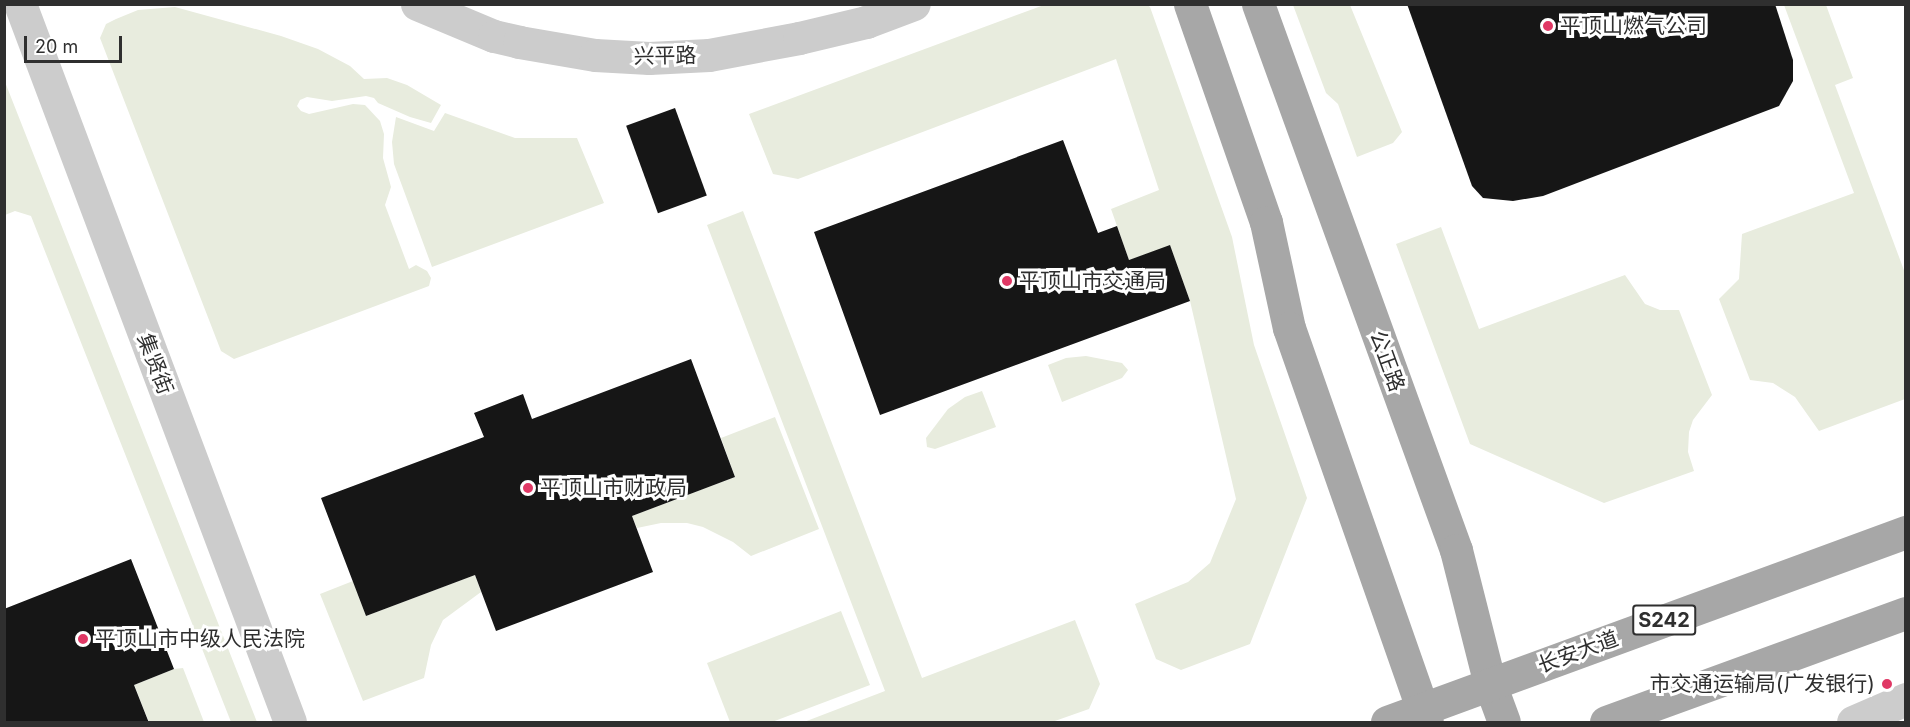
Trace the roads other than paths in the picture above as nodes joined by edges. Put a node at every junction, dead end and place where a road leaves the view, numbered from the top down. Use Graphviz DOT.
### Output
graph roads {
  1 [pos="20,4"];
  2 [pos="417,4"];
  3 [pos="914,4"];
  4 [pos="1190,4"];
  5 [pos="1258,4"];
  6 [pos="1905,532"];
  7 [pos="1905,613"];
  8 [pos="1490,684"];
  9 [pos="1905,699"];
  10 [pos="1425,716"];
  11 [pos="290,723"];
  12 [pos="1387,723"];
  13 [pos="1504,723"];
  14 [pos="1606,723"];
  15 [pos="1853,723"];
  1 -- 11 [label="street, 集贤街"];
  2 -- 3 [label="street, 兴平路"];
  4 -- 10 [label="main road"];
  5 -- 8 [label="main road, 公正路"];
  6 -- 8 [label="main road, 长安大道 / S242"];
  7 -- 14 [label="main road"];
  8 -- 10 [label="main road, 长安大道 / S242"];
  8 -- 13 [label="main road, 公正路"];
  9 -- 15 [label="street"];
  10 -- 12 [label="main road, 长安大道 / S242"];
}
